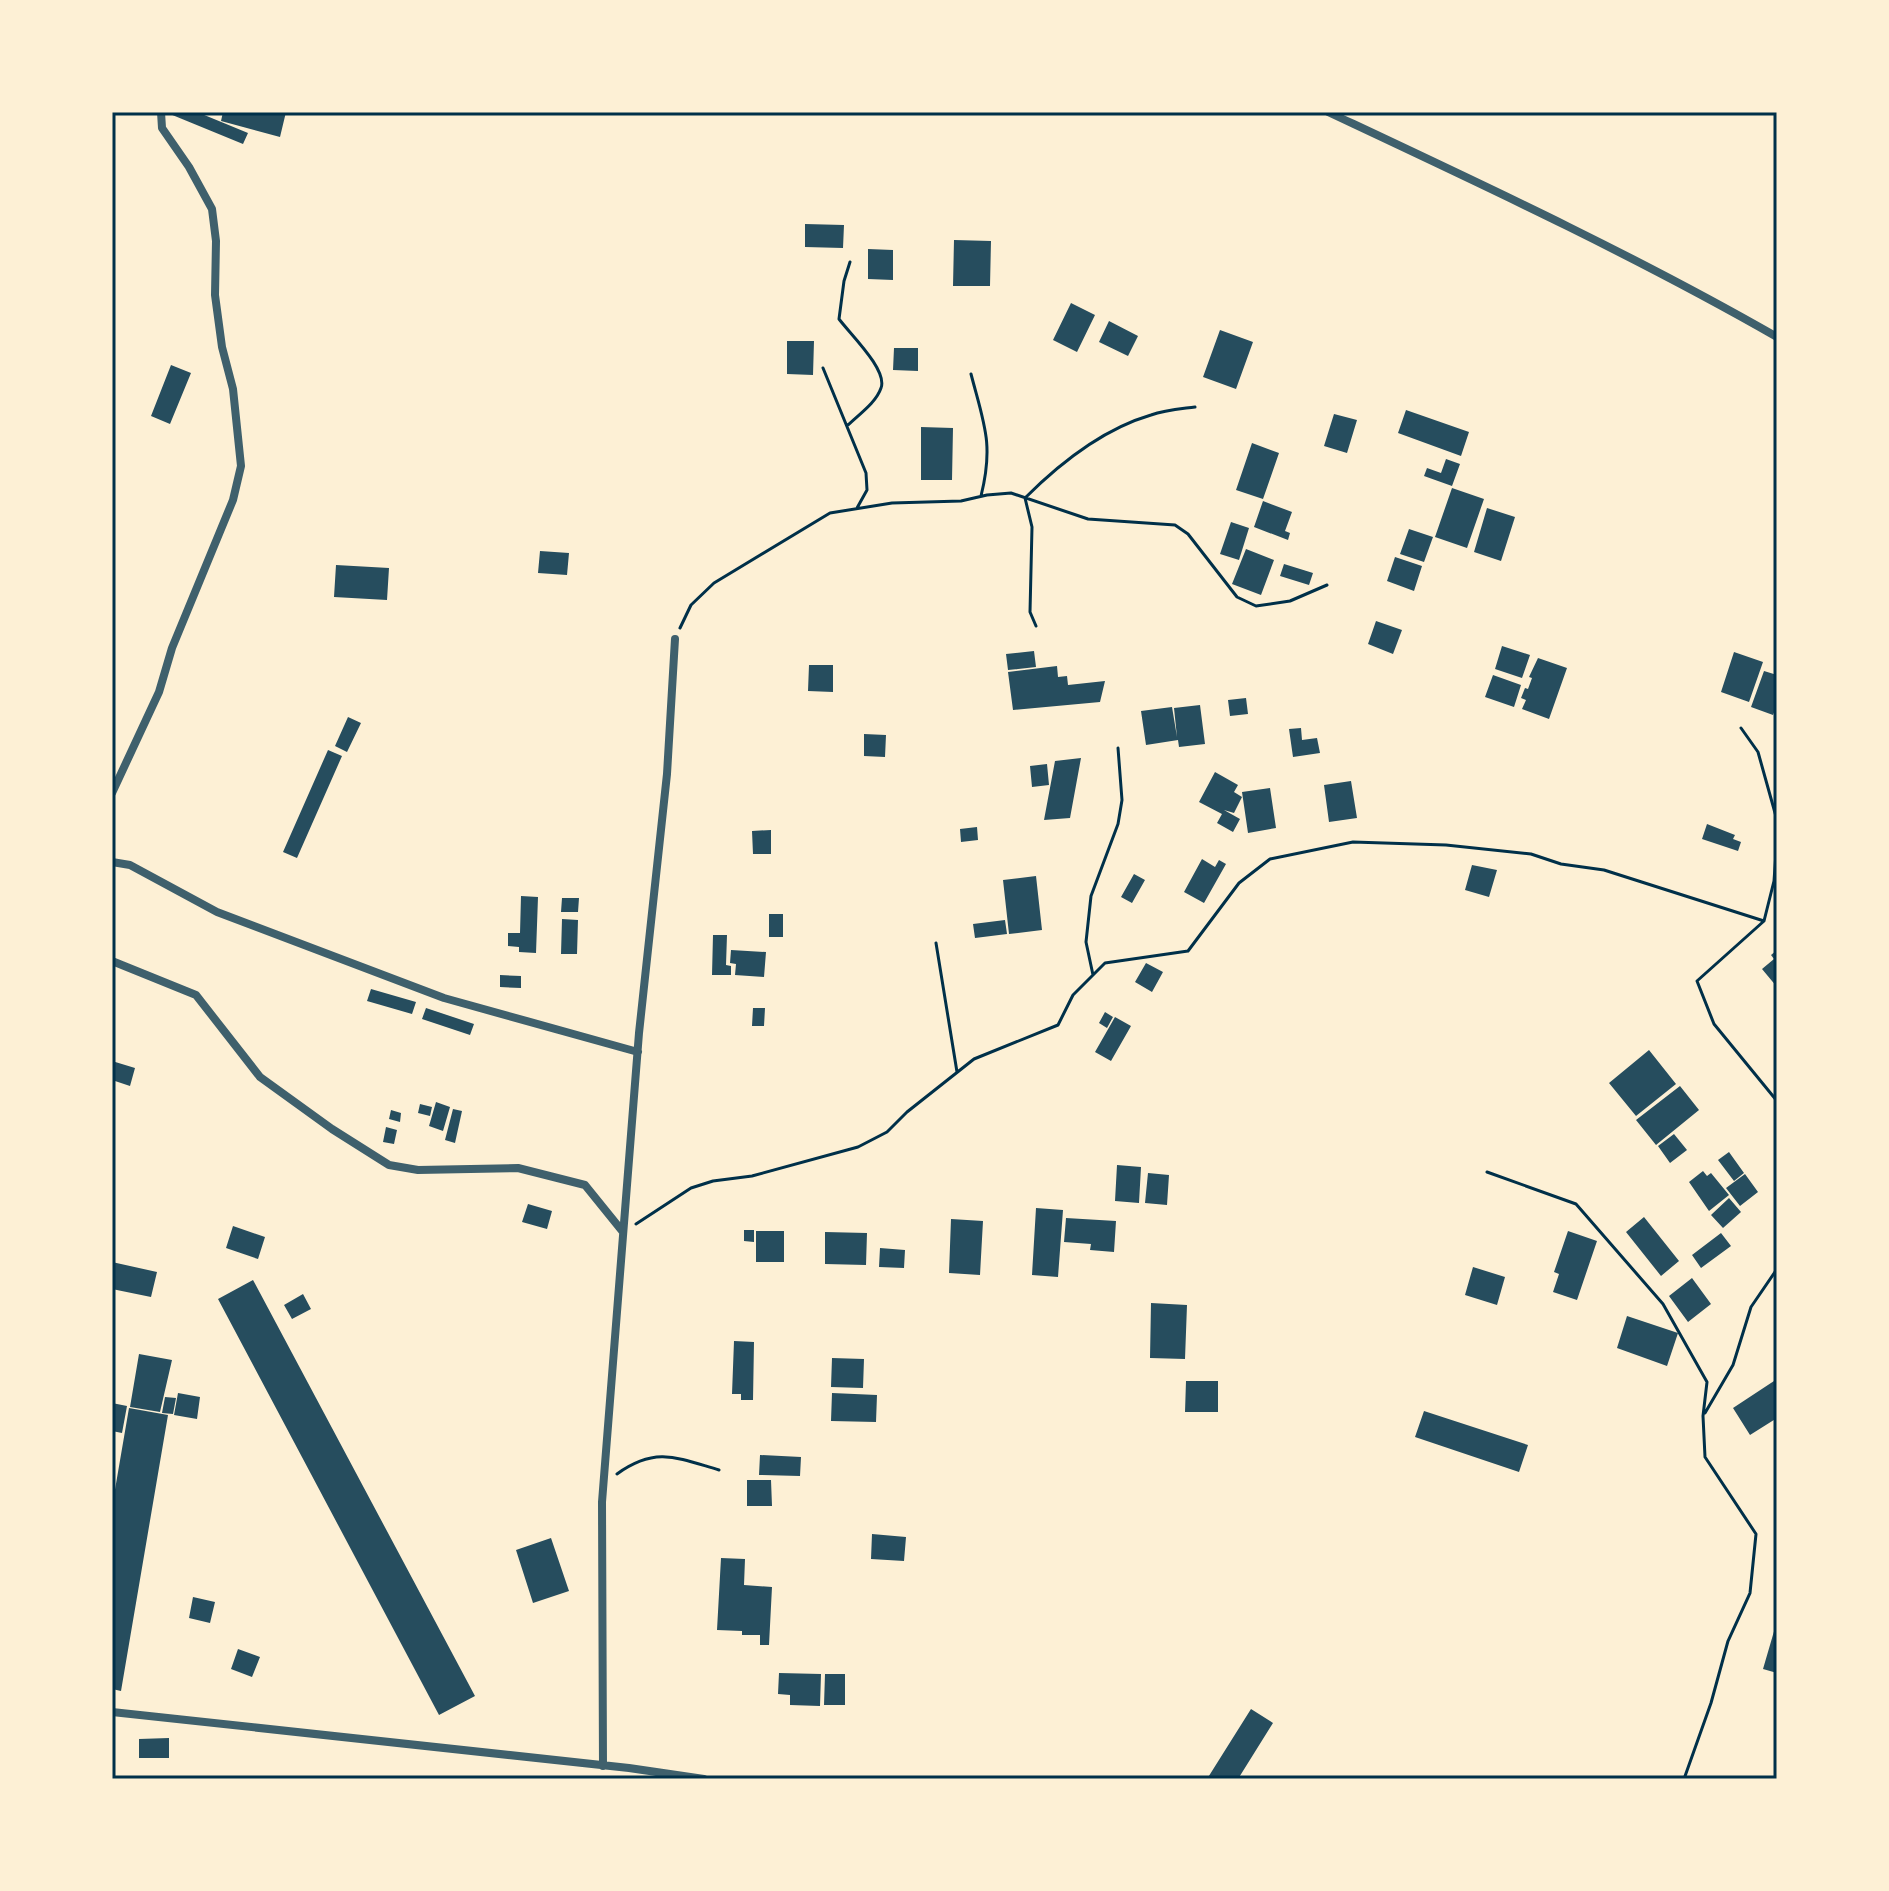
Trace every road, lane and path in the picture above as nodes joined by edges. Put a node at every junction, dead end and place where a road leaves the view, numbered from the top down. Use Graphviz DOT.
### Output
graph roads {
  1 [pos="161,112"];
  2 [pos="1328,112"];
  3 [pos="850,262"];
  4 [pos="1777,337"];
  5 [pos="823,368"];
  6 [pos="971,374"];
  7 [pos="1195,407"];
  8 [pos="847,426"];
  9 [pos="981,496"];
  10 [pos="1025,498"];
  11 [pos="857,508"];
  12 [pos="1327,585"];
  13 [pos="1036,626"];
  14 [pos="675,639"];
  15 [pos="1741,728"];
  16 [pos="1118,748"];
  17 [pos="112,793"];
  18 [pos="1777,820"];
  19 [pos="1777,839"];
  20 [pos="112,862"];
  21 [pos="1764,921"];
  22 [pos="936,943"];
  23 [pos="112,961"];
  24 [pos="1093,975"];
  25 [pos="638,1052"];
  26 [pos="957,1072"];
  27 [pos="1777,1101"];
  28 [pos="1487,1172"];
  29 [pos="623,1232"];
  30 [pos="1777,1269"];
  31 [pos="1703,1416"];
  32 [pos="719,1470"];
  33 [pos="603,1484"];
  34 [pos="112,1712"];
  35 [pos="603,1766"];
  36 [pos="704,1779"];
  37 [pos="1684,1779"];
  1 -- 17 [label="street"];
  2 -- 4 [label="street"];
  3 -- 8 [label="path"];
  5 -- 8 [label="path"];
  6 -- 9 [label="path"];
  7 -- 10 [label="path"];
  8 -- 11 [label="path"];
  9 -- 10 [label="path"];
  9 -- 11 [label="path"];
  10 -- 12 [label="path"];
  10 -- 13 [label="path"];
  11 -- 14 [label="path"];
  14 -- 25 [label="street"];
  15 -- 18 [label="path"];
  16 -- 24 [label="path"];
  19 -- 21 [label="path"];
  20 -- 25 [label="street"];
  21 -- 24 [label="path"];
  21 -- 27 [label="path"];
  22 -- 26 [label="path"];
  23 -- 29 [label="street"];
  24 -- 26 [label="path"];
  25 -- 29 [label="street"];
  26 -- 29 [label="path"];
  28 -- 31 [label="path"];
  29 -- 33 [label="street"];
  30 -- 31 [label="path"];
  31 -- 37 [label="path"];
  32 -- 33 [label="path"];
  33 -- 35 [label="street"];
  34 -- 35 [label="street"];
  35 -- 36 [label="street"];
}
